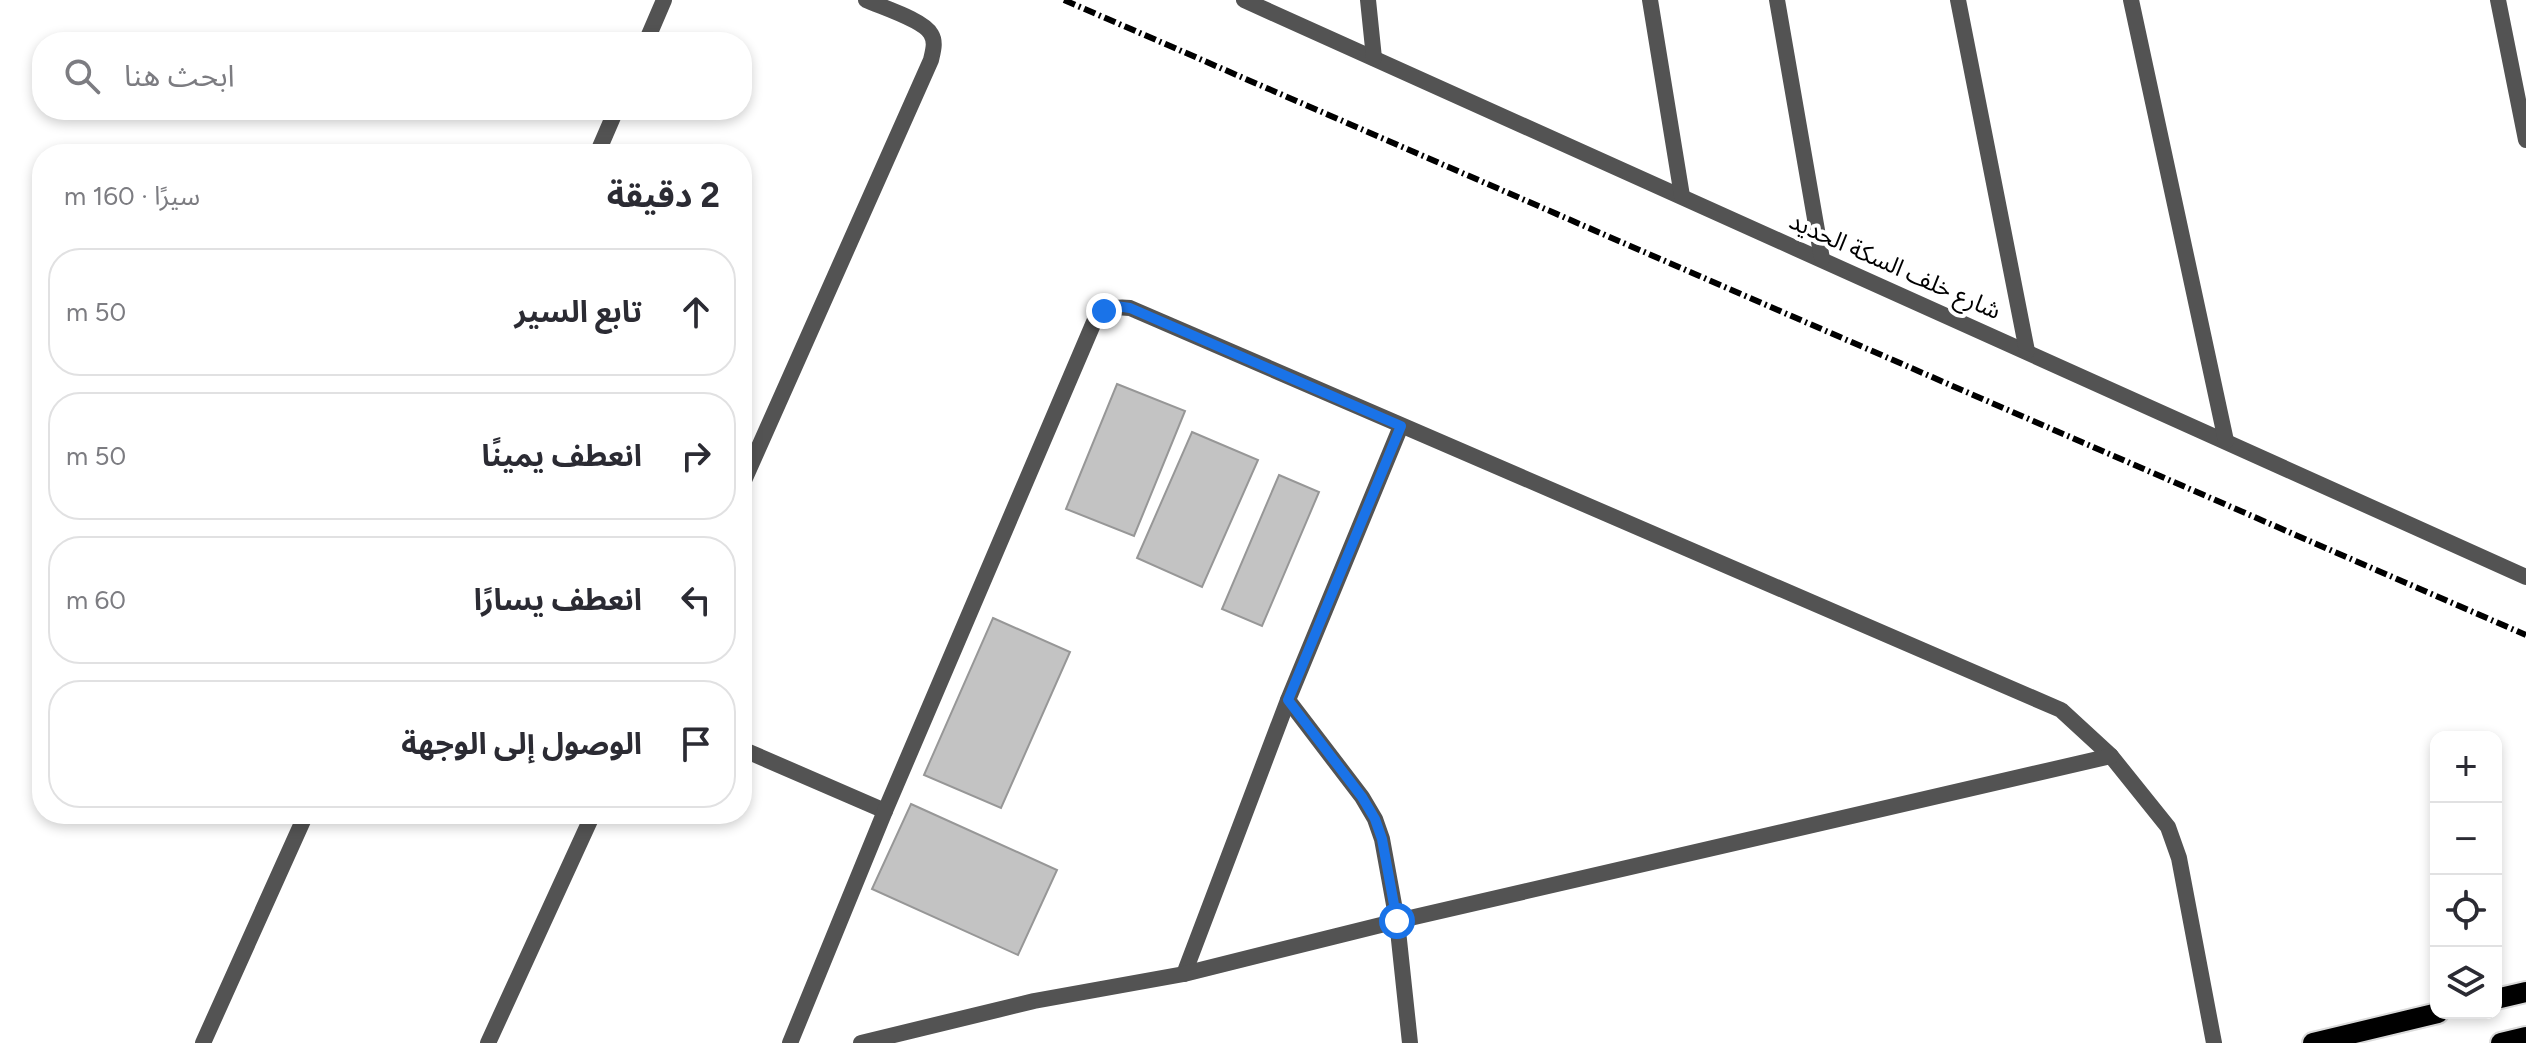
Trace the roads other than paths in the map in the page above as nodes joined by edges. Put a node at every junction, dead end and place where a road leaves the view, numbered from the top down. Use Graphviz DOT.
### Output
graph roads {
  1 [pos="664,0"];
  2 [pos="866,0"];
  3 [pos="1244,0"];
  4 [pos="1368,0"];
  5 [pos="1650,0"];
  6 [pos="1777,0"];
  7 [pos="1958,0"];
  8 [pos="2131,0"];
  9 [pos="2498,0"];
  10 [pos="650,32"];
  11 [pos="1374,58"];
  12 [pos="612,120"];
  13 [pos="2526,140"];
  14 [pos="601,144"];
  15 [pos="1682,196"];
  16 [pos="1822,259"];
  17 [pos="2027,351"];
  18 [pos="1401,426"];
  19 [pos="2226,441"];
  20 [pos="752,463"];
  21 [pos="2526,577"];
  22 [pos="1288,700"];
  23 [pos="752,753"];
  24 [pos="2111,756"];
  25 [pos="885,811"];
  26 [pos="302,824"];
  27 [pos="588,824"];
  28 [pos="1397,921"];
  29 [pos="1184,974"];
  30 [pos="2526,992"];
  31 [pos="2502,998"];
  32 [pos="2430,1015"];
  33 [pos="2526,1037"];
  34 [pos="203,1043"];
  35 [pos="488,1043"];
  36 [pos="790,1043"];
  37 [pos="861,1043"];
  38 [pos="1410,1043"];
  39 [pos="2214,1043"];
  40 [pos="2313,1043"];
  41 [pos="2501,1043"];
  1 -- 10 [label="street"];
  2 -- 20 [label="street"];
  3 -- 11 [label="street, شارع خلف السكة الحديد"];
  4 -- 11 [label="street"];
  5 -- 15 [label="street"];
  6 -- 16 [label="street"];
  7 -- 17 [label="street"];
  8 -- 19 [label="street"];
  9 -- 13 [label="street"];
  11 -- 15 [label="street, شارع خلف السكة الحديد"];
  12 -- 14 [label="street"];
  15 -- 16 [label="street, شارع خلف السكة الحديد"];
  16 -- 17 [label="street, شارع خلف السكة الحديد"];
  17 -- 19 [label="street, شارع خلف السكة الحديد"];
  18 -- 22 [label="street"];
  18 -- 24 [label="street"];
  18 -- 25 [label="street"];
  19 -- 21 [label="street, شارع خلف السكة الحديد"];
  22 -- 28 [label="street"];
  22 -- 29 [label="street"];
  23 -- 25 [label="street"];
  24 -- 28 [label="street"];
  24 -- 39 [label="street"];
  25 -- 36 [label="street"];
  26 -- 34 [label="street"];
  27 -- 35 [label="street"];
  28 -- 29 [label="street"];
  28 -- 38 [label="street"];
  29 -- 37 [label="street"];
  30 -- 31 [label="main road"];
  32 -- 40 [label="main road"];
  33 -- 41 [label="main road"];
}
